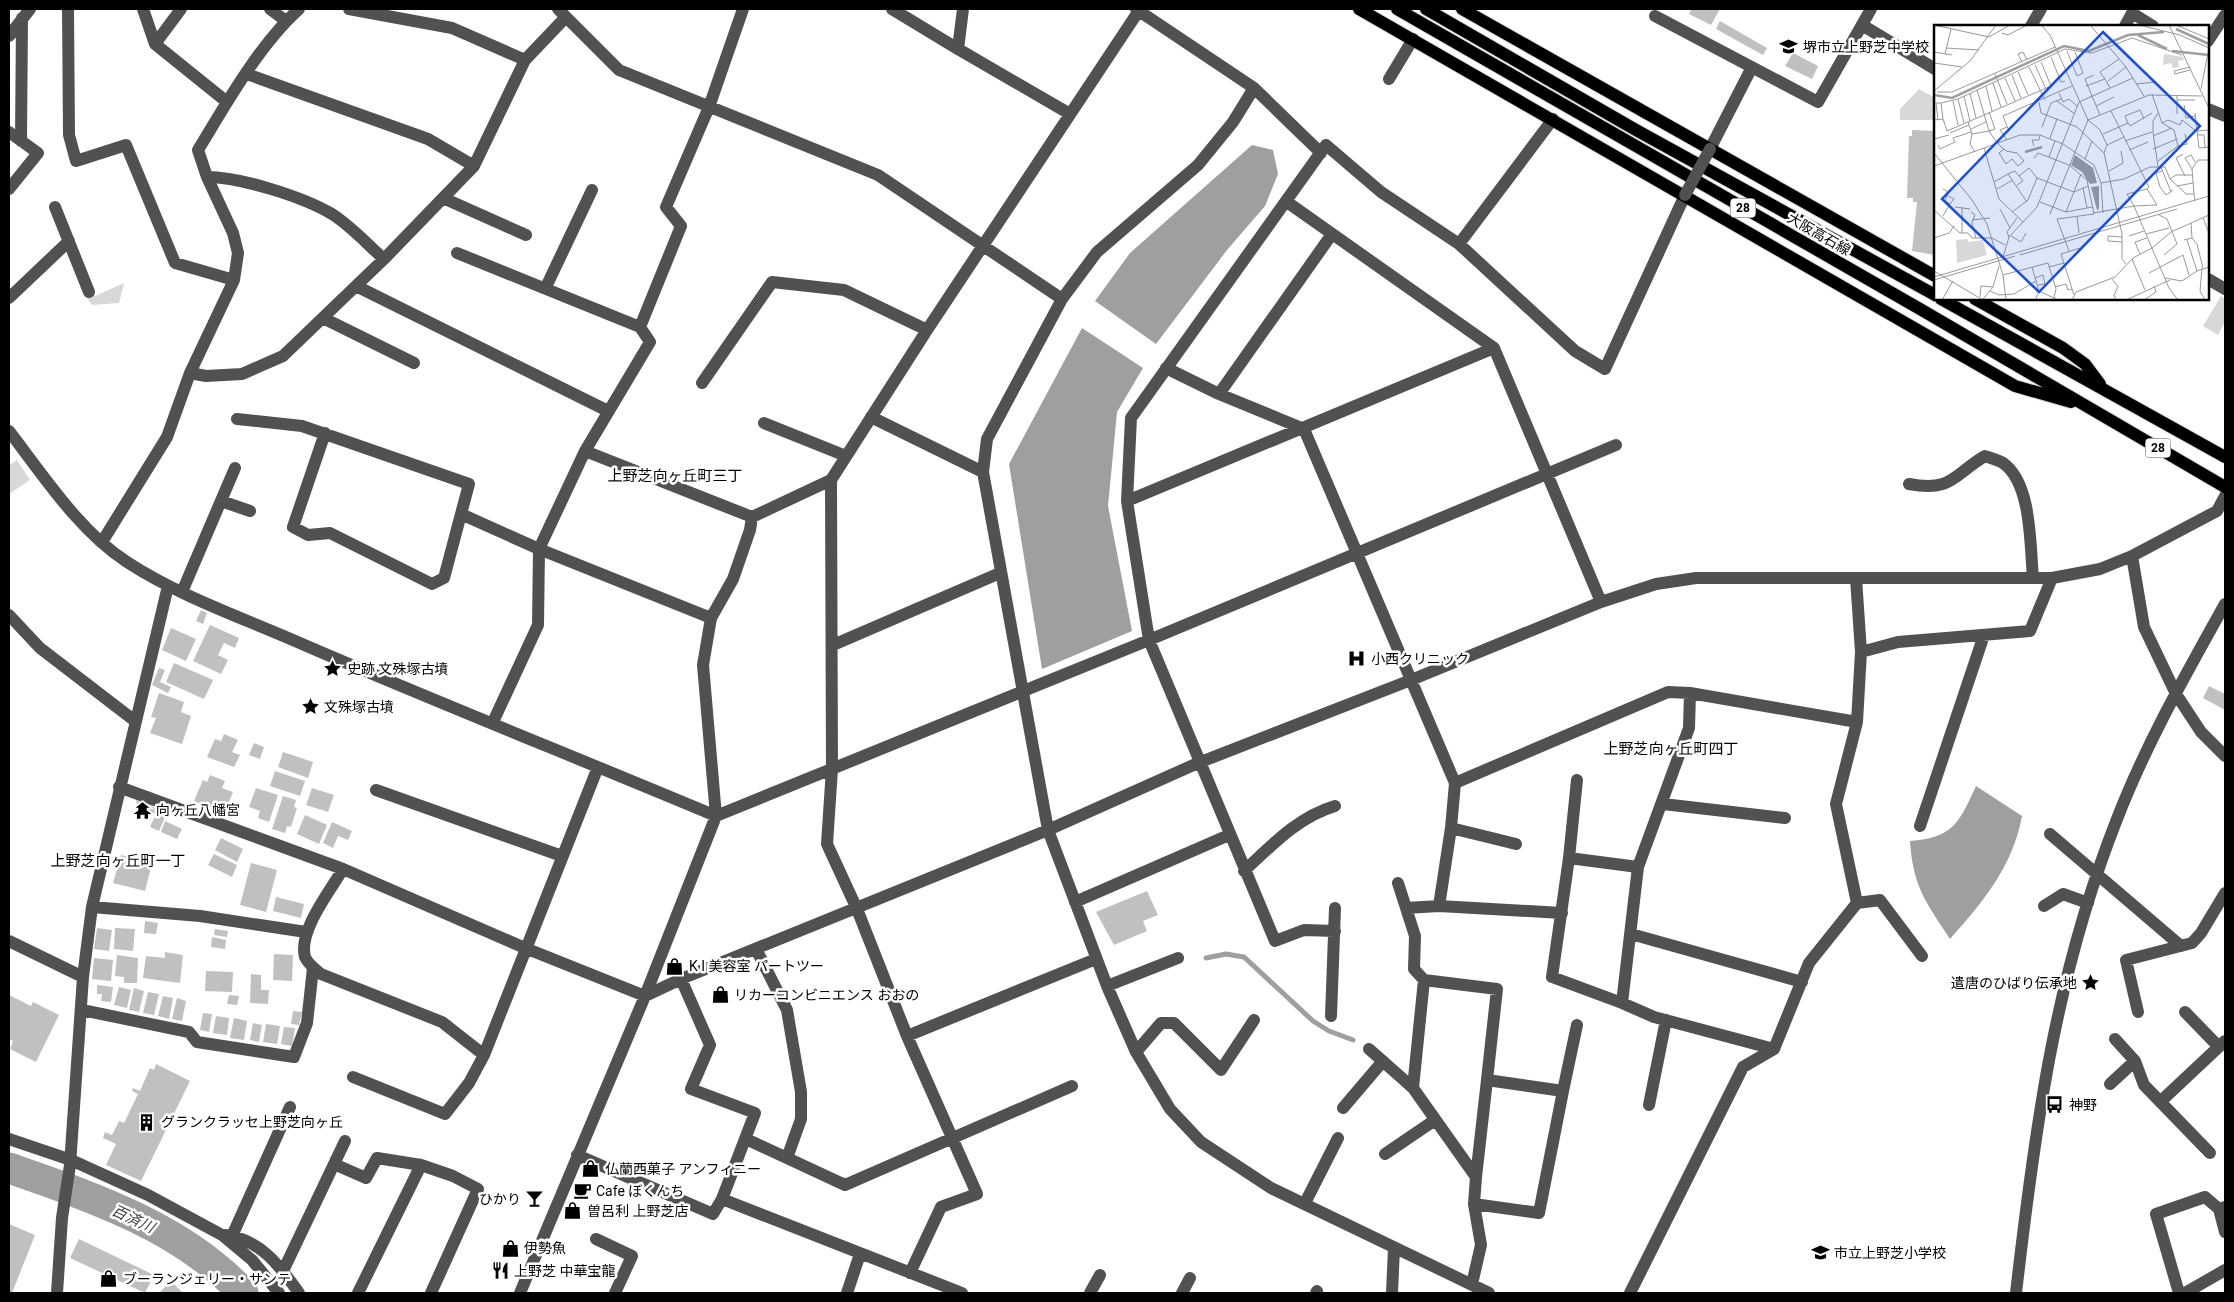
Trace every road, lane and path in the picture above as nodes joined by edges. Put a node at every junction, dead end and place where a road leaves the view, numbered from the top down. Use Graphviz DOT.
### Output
graph roads {
  1 [pos="68,9"];
  2 [pos="143,9"];
  3 [pos="181,9"];
  4 [pos="270,9"];
  5 [pos="299,9"];
  6 [pos="349,9"];
  7 [pos="743,9"];
  8 [pos="892,9"];
  9 [pos="963,9"];
  10 [pos="1138,9"];
  11 [pos="1359,9"];
  12 [pos="1397,9"];
  13 [pos="1426,9"];
  14 [pos="1462,9"];
  15 [pos="1871,9"];
  16 [pos="2041,9"];
  17 [pos="26,13"];
  18 [pos="562,13"];
  19 [pos="2225,15"];
  20 [pos="1654,16"];
  21 [pos="286,21"];
  22 [pos="1862,25"];
  23 [pos="2032,25"];
  24 [pos="2126,25"];
  25 [pos="2151,25"];
  26 [pos="9,36"];
  27 [pos="1413,39"];
  28 [pos="2209,39"];
  29 [pos="155,44"];
  30 [pos="958,49"];
  31 [pos="525,60"];
  32 [pos="1752,67"];
  33 [pos="1934,68"];
  34 [pos="247,74"];
  35 [pos="1389,79"];
  36 [pos="1254,88"];
  37 [pos="227,102"];
  38 [pos="710,107"];
  39 [pos="2209,109"];
  40 [pos="1070,114"];
  41 [pos="2225,116"];
  42 [pos="1553,119"];
  43 [pos="9,132"];
  44 [pos="21,141"];
  45 [pos="1324,149"];
  46 [pos="1710,149"];
  47 [pos="474,166"];
  48 [pos="208,177"];
  49 [pos="9,189"];
  50 [pos="592,190"];
  51 [pos="1685,195"];
  52 [pos="443,198"];
  53 [pos="1287,202"];
  54 [pos="55,207"];
  55 [pos="1332,234"];
  56 [pos="526,235"];
  57 [pos="69,241"];
  58 [pos="1459,244"];
  59 [pos="982,246"];
  60 [pos="457,253"];
  61 [pos="384,259"];
  62 [pos="1934,275"];
  63 [pos="234,280"];
  64 [pos="2209,281"];
  65 [pos="356,286"];
  66 [pos="546,287"];
  67 [pos="2225,289"];
  68 [pos="89,292"];
  69 [pos="1934,294"];
  70 [pos="9,298"];
  71 [pos="1062,299"];
  72 [pos="1943,300"];
  73 [pos="1978,300"];
  74 [pos="323,318"];
  75 [pos="640,327"];
  76 [pos="927,330"];
  77 [pos="1494,348"];
  78 [pos="414,363"];
  79 [pos="1166,368"];
  80 [pos="190,373"];
  81 [pos="702,383"];
  82 [pos="2103,388"];
  83 [pos="1219,394"];
  84 [pos="2090,408"];
  85 [pos="608,411"];
  86 [pos="871,417"];
  87 [pos="237,419"];
  88 [pos="764,423"];
  89 [pos="1304,429"];
  90 [pos="9,431"];
  91 [pos="325,433"];
  92 [pos="1616,445"];
  93 [pos="585,451"];
  94 [pos="846,456"];
  95 [pos="2225,457"];
  96 [pos="235,468"];
  97 [pos="983,472"];
  98 [pos="1546,474"];
  99 [pos="832,480"];
  100 [pos="1909,484"];
  101 [pos="2225,488"];
  102 [pos="2225,496"];
  103 [pos="221,501"];
  104 [pos="1127,501"];
  105 [pos="250,511"];
  106 [pos="461,514"];
  107 [pos="752,517"];
  108 [pos="102,542"];
  109 [pos="539,548"];
  110 [pos="1358,552"];
  111 [pos="2132,556"];
  112 [pos="1000,573"];
  113 [pos="1856,578"];
  114 [pos="2033,578"];
  115 [pos="2052,578"];
  116 [pos="168,586"];
  117 [pos="182,592"];
  118 [pos="1601,602"];
  119 [pos="2225,604"];
  120 [pos="9,615"];
  121 [pos="710,618"];
  122 [pos="1984,635"];
  123 [pos="1149,640"];
  124 [pos="833,645"];
  125 [pos="1861,652"];
  126 [pos="1411,680"];
  127 [pos="1022,693"];
  128 [pos="1690,693"];
  129 [pos="2176,694"];
  130 [pos="135,721"];
  131 [pos="493,722"];
  132 [pos="1857,722"];
  133 [pos="2225,756"];
  134 [pos="1198,763"];
  135 [pos="598,767"];
  136 [pos="832,769"];
  137 [pos="1577,780"];
  138 [pos="1455,783"];
  139 [pos="119,787"];
  140 [pos="376,790"];
  141 [pos="1663,804"];
  142 [pos="1335,806"];
  143 [pos="716,816"];
  144 [pos="1785,818"];
  145 [pos="1920,826"];
  146 [pos="1451,828"];
  147 [pos="1048,830"];
  148 [pos="2050,834"];
  149 [pos="1229,835"];
  150 [pos="1516,844"];
  151 [pos="562,856"];
  152 [pos="1569,858"];
  153 [pos="1638,867"];
  154 [pos="343,869"];
  155 [pos="1244,871"];
  156 [pos="2097,874"];
  157 [pos="1398,884"];
  158 [pos="2225,893"];
  159 [pos="1075,902"];
  160 [pos="1857,903"];
  161 [pos="2088,903"];
  162 [pos="1439,906"];
  163 [pos="2044,906"];
  164 [pos="92,907"];
  165 [pos="1335,908"];
  166 [pos="1406,908"];
  167 [pos="857,909"];
  168 [pos="1562,913"];
  169 [pos="1335,930"];
  170 [pos="306,932"];
  171 [pos="1632,934"];
  172 [pos="9,941"];
  173 [pos="2181,946"];
  174 [pos="525,948"];
  175 [pos="756,949"];
  176 [pos="1922,956"];
  177 [pos="1178,958"];
  178 [pos="1096,959"];
  179 [pos="313,968"];
  180 [pos="83,977"];
  181 [pos="681,979"];
  182 [pos="1424,980"];
  183 [pos="1802,982"];
  184 [pos="1107,986"];
  185 [pos="645,996"];
  186 [pos="1622,1003"];
  187 [pos="82,1010"];
  188 [pos="2138,1012"];
  189 [pos="2185,1012"];
  190 [pos="1332,1016"];
  191 [pos="1254,1020"];
  192 [pos="1666,1020"];
  193 [pos="1577,1026"];
  194 [pos="907,1036"];
  195 [pos="2115,1038"];
  196 [pos="2222,1044"];
  197 [pos="1369,1049"];
  198 [pos="1774,1049"];
  199 [pos="1136,1052"];
  200 [pos="484,1055"];
  201 [pos="2135,1060"];
  202 [pos="1383,1061"];
  203 [pos="353,1077"];
  204 [pos="1487,1080"];
  205 [pos="2110,1084"];
  206 [pos="1072,1086"];
  207 [pos="1413,1088"];
  208 [pos="1563,1092"];
  209 [pos="2160,1102"];
  210 [pos="1649,1105"];
  211 [pos="290,1107"];
  212 [pos="1343,1108"];
  213 [pos="1435,1120"];
  214 [pos="1338,1138"];
  215 [pos="9,1139"];
  216 [pos="746,1139"];
  217 [pos="952,1139"];
  218 [pos="345,1141"];
  219 [pos="2210,1153"];
  220 [pos="1384,1154"];
  221 [pos="577,1155"];
  222 [pos="787,1158"];
  223 [pos="70,1163"];
  224 [pos="334,1164"];
  225 [pos="421,1165"];
  226 [pos="1476,1177"];
  227 [pos="722,1199"];
  228 [pos="1305,1203"];
  229 [pos="1474,1204"];
  230 [pos="2222,1208"];
  231 [pos="2225,1232"];
  232 [pos="227,1236"];
  233 [pos="596,1239"];
  234 [pos="1394,1248"];
  235 [pos="860,1254"];
  236 [pos="2225,1270"];
  237 [pos="283,1271"];
  238 [pos="910,1273"];
  239 [pos="1100,1275"];
  240 [pos="1190,1278"];
  241 [pos="1479,1290"];
  242 [pos="58,1293"];
  243 [pos="278,1293"];
  244 [pos="300,1293"];
  245 [pos="358,1293"];
  246 [pos="431,1293"];
  247 [pos="520,1293"];
  248 [pos="615,1293"];
  249 [pos="847,1293"];
  250 [pos="962,1293"];
  251 [pos="1090,1293"];
  252 [pos="1182,1293"];
  253 [pos="1392,1293"];
  254 [pos="1630,1293"];
  255 [pos="2016,1293"];
  256 [pos="2179,1293"];
  257 [pos="2185,1293"];
  1 -- 63 [label="street"];
  2 -- 29 [label="street"];
  3 -- 29 [label="street"];
  4 -- 21 [label="street"];
  5 -- 21 [label="street"];
  6 -- 31 [label="street"];
  7 -- 38 [label="street"];
  8 -- 30 [label="street"];
  9 -- 30 [label="street"];
  10 -- 36 [label="street"];
  10 -- 40 [label="street"];
  11 -- 27 [label="main road"];
  12 -- 84 [label="main road, 大阪高石線 / 28"];
  13 -- 69 [label="main road, 大阪高石線 / 28"];
  14 -- 46 [label="main road"];
  15 -- 22 [label="street"];
  16 -- 23 [label="street"];
  17 -- 26 [label="street"];
  17 -- 44 [label="street"];
  18 -- 31 [label="street"];
  18 -- 38 [label="street"];
  19 -- 28 [label="street"];
  20 -- 32 [label="street"];
  21 -- 34 [label="street"];
  22 -- 32 [label="street"];
  22 -- 33 [label="street"];
  24 -- 25 [label="street"];
  27 -- 35 [label="street"];
  27 -- 42 [label="main road"];
  29 -- 37 [label="street"];
  30 -- 40 [label="street"];
  31 -- 47 [label="street"];
  32 -- 46 [label="street"];
  34 -- 37 [label="street"];
  34 -- 47 [label="street"];
  36 -- 45 [label="street"];
  36 -- 71 [label="street"];
  37 -- 48 [label="street"];
  38 -- 59 [label="street"];
  38 -- 75 [label="street"];
  39 -- 41 [label="street"];
  40 -- 59 [label="street"];
  42 -- 51 [label="main road"];
  42 -- 58 [label="street"];
  43 -- 44 [label="street"];
  44 -- 49 [label="street"];
  45 -- 53 [label="street"];
  45 -- 58 [label="street"];
  46 -- 51 [label="street, bridge"];
  46 -- 62 [label="main road"];
  47 -- 52 [label="street"];
  48 -- 61 [label="street"];
  48 -- 63 [label="street"];
  50 -- 66 [label="street"];
  51 -- 58 [label="street"];
  51 -- 84 [label="main road"];
  52 -- 56 [label="street"];
  52 -- 61 [label="street"];
  53 -- 55 [label="street"];
  53 -- 79 [label="street"];
  54 -- 57 [label="street"];
  55 -- 77 [label="street"];
  55 -- 83 [label="street"];
  57 -- 68 [label="street"];
  57 -- 70 [label="street"];
  59 -- 71 [label="street"];
  59 -- 76 [label="street"];
  60 -- 66 [label="street"];
  61 -- 65 [label="street"];
  63 -- 80 [label="street"];
  64 -- 67 [label="street"];
  65 -- 74 [label="street"];
  65 -- 85 [label="street"];
  66 -- 75 [label="street"];
  71 -- 97 [label="street"];
  72 -- 82 [label="main road, 28"];
  73 -- 82 [label="main road"];
  74 -- 78 [label="street"];
  74 -- 80 [label="street"];
  75 -- 85 [label="street"];
  76 -- 81 [label="street"];
  76 -- 86 [label="street"];
  77 -- 89 [label="street"];
  77 -- 98 [label="street"];
  79 -- 83 [label="street"];
  79 -- 104 [label="street"];
  80 -- 108 [label="street"];
  82 -- 95 [label="main road, 28"];
  83 -- 89 [label="street"];
  84 -- 101 [label="main road, 大阪高石線 / 28"];
  85 -- 93 [label="street"];
  86 -- 94 [label="street"];
  86 -- 97 [label="street"];
  87 -- 91 [label="street"];
  88 -- 94 [label="street"];
  89 -- 104 [label="street"];
  89 -- 110 [label="street"];
  90 -- 108 [label="street"];
  91 -- 106 [label="street"];
  91 -- 106 [label="street"];
  92 -- 98 [label="street"];
  93 -- 107 [label="street"];
  93 -- 109 [label="street"];
  94 -- 99 [label="street"];
  96 -- 103 [label="street"];
  97 -- 112 [label="street"];
  98 -- 110 [label="street"];
  98 -- 118 [label="street"];
  99 -- 107 [label="street"];
  99 -- 124 [label="street"];
  100 -- 114 [label="street"];
  102 -- 111 [label="street"];
  103 -- 105 [label="street"];
  103 -- 117 [label="street"];
  104 -- 123 [label="street"];
  106 -- 109 [label="street"];
  107 -- 121 [label="street"];
  108 -- 116 [label="street"];
  109 -- 121 [label="street"];
  109 -- 131 [label="street"];
  110 -- 123 [label="street"];
  110 -- 126 [label="street"];
  111 -- 115 [label="street"];
  111 -- 129 [label="street"];
  112 -- 124 [label="street"];
  112 -- 127 [label="street"];
  113 -- 114 [label="street"];
  113 -- 118 [label="street"];
  113 -- 125 [label="street"];
  114 -- 115 [label="street"];
  115 -- 122 [label="street"];
  116 -- 117 [label="street"];
  116 -- 130 [label="street"];
  117 -- 131 [label="street"];
  118 -- 126 [label="street"];
  119 -- 129 [label="street"];
  120 -- 130 [label="street"];
  121 -- 143 [label="street"];
  122 -- 125 [label="street"];
  122 -- 145 [label="street"];
  123 -- 127 [label="street"];
  123 -- 134 [label="street"];
  124 -- 136 [label="street"];
  125 -- 132 [label="street"];
  126 -- 134 [label="street"];
  126 -- 138 [label="street"];
  127 -- 136 [label="street"];
  127 -- 147 [label="street"];
  128 -- 132 [label="street"];
  128 -- 138 [label="street"];
  128 -- 141 [label="street"];
  129 -- 133 [label="street"];
  129 -- 156 [label="street"];
  130 -- 139 [label="street"];
  131 -- 135 [label="street"];
  132 -- 160 [label="street"];
  134 -- 147 [label="street"];
  134 -- 149 [label="street"];
  135 -- 143 [label="street"];
  135 -- 151 [label="street"];
  136 -- 143 [label="street"];
  136 -- 167 [label="street"];
  137 -- 152 [label="street"];
  138 -- 146 [label="street"];
  139 -- 154 [label="street"];
  139 -- 164 [label="street"];
  140 -- 151 [label="street"];
  141 -- 144 [label="street"];
  141 -- 153 [label="street"];
  142 -- 155 [label="street"];
  143 -- 185 [label="street"];
  146 -- 150 [label="street"];
  146 -- 162 [label="street"];
  147 -- 159 [label="street"];
  147 -- 167 [label="street"];
  148 -- 156 [label="street"];
  149 -- 155 [label="street"];
  149 -- 159 [label="street"];
  151 -- 174 [label="street"];
  152 -- 153 [label="street"];
  152 -- 168 [label="street"];
  153 -- 171 [label="street"];
  154 -- 170 [label="street"];
  154 -- 174 [label="street"];
  155 -- 169 [label="street"];
  156 -- 161 [label="street"];
  156 -- 173 [label="street"];
  157 -- 166 [label="street"];
  158 -- 173 [label="street"];
  159 -- 178 [label="street"];
  160 -- 176 [label="street"];
  160 -- 183 [label="street"];
  161 -- 163 [label="street"];
  161 -- 255 [label="street"];
  162 -- 166 [label="street"];
  162 -- 168 [label="street"];
  164 -- 170 [label="street"];
  164 -- 180 [label="street"];
  165 -- 169 [label="street"];
  166 -- 182 [label="street"];
  167 -- 175 [label="street"];
  167 -- 194 [label="street"];
  168 -- 186 [label="street"];
  169 -- 190 [label="street"];
  170 -- 179 [label="street"];
  171 -- 183 [label="street"];
  171 -- 186 [label="street"];
  172 -- 180 [label="street"];
  173 -- 188 [label="street"];
  174 -- 185 [label="street"];
  174 -- 200 [label="street"];
  175 -- 181 [label="street"];
  175 -- 222 [label="street"];
  177 -- 184 [label="street"];
  178 -- 184 [label="street"];
  178 -- 194 [label="street"];
  179 -- 187 [label="street"];
  179 -- 200 [label="street"];
  180 -- 187 [label="street"];
  181 -- 185 [label="street"];
  181 -- 216 [label="street"];
  182 -- 204 [label="street"];
  182 -- 207 [label="street"];
  183 -- 198 [label="street"];
  184 -- 199 [label="street"];
  185 -- 221 [label="street"];
  186 -- 192 [label="street"];
  187 -- 223 [label="street"];
  189 -- 196 [label="street"];
  191 -- 199 [label="street"];
  192 -- 198 [label="street"];
  192 -- 210 [label="street"];
  193 -- 208 [label="street"];
  194 -- 217 [label="street"];
  195 -- 201 [label="street"];
  196 -- 209 [label="street"];
  197 -- 202 [label="street"];
  198 -- 254 [label="street"];
  199 -- 228 [label="street"];
  200 -- 203 [label="street"];
  201 -- 205 [label="street"];
  201 -- 209 [label="street"];
  202 -- 207 [label="street"];
  202 -- 212 [label="street"];
  204 -- 208 [label="street"];
  204 -- 226 [label="street"];
  206 -- 217 [label="street"];
  207 -- 213 [label="street"];
  208 -- 229 [label="street"];
  209 -- 219 [label="street"];
  211 -- 232 [label="street"];
  213 -- 220 [label="street"];
  213 -- 226 [label="street"];
  214 -- 228 [label="street"];
  215 -- 223 [label="street"];
  216 -- 222 [label="street"];
  216 -- 227 [label="street"];
  217 -- 222 [label="street"];
  217 -- 238 [label="street"];
  218 -- 224 [label="street"];
  221 -- 227 [label="street"];
  221 -- 247 [label="street"];
  223 -- 232 [label="street"];
  223 -- 242 [label="street"];
  224 -- 225 [label="street"];
  224 -- 237 [label="street"];
  225 -- 245 [label="street"];
  225 -- 246 [label="street"];
  226 -- 229 [label="street"];
  227 -- 235 [label="street"];
  228 -- 234 [label="street"];
  229 -- 241 [label="street"];
  230 -- 231 [label="street"];
  230 -- 256 [label="street"];
  232 -- 237 [label="street"];
  232 -- 243 [label="street"];
  233 -- 248 [label="street"];
  234 -- 241 [label="street"];
  234 -- 253 [label="street"];
  235 -- 238 [label="street"];
  235 -- 249 [label="street"];
  236 -- 257 [label="street"];
  237 -- 244 [label="street"];
  238 -- 250 [label="street"];
  239 -- 251 [label="street"];
  240 -- 252 [label="street"];
}
